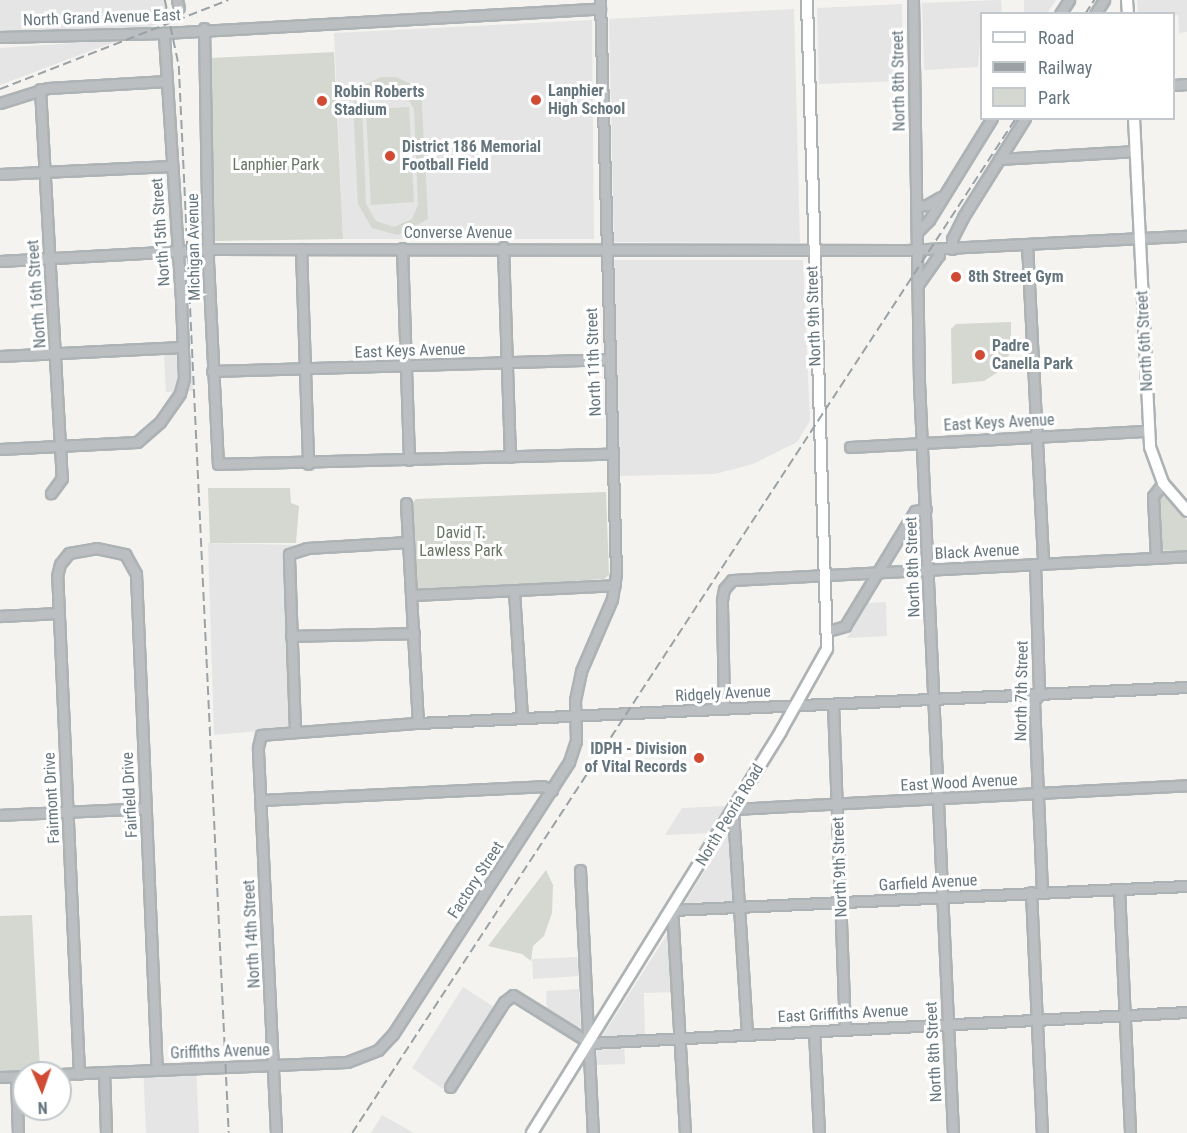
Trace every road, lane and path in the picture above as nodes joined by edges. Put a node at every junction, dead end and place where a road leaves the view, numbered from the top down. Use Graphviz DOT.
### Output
graph roads {
  1 [pos="807,0"];
  2 [pos="913,0"];
  3 [pos="600,4"];
  4 [pos="204,28"];
  5 [pos="164,33"];
  6 [pos="0,37"];
  7 [pos="167,81"];
  8 [pos="40,89"];
  9 [pos="0,103"];
  10 [pos="991,120"];
  11 [pos="1024,120"];
  12 [pos="1134,120"];
  13 [pos="1136,152"];
  14 [pos="999,159"];
  15 [pos="171,166"];
  16 [pos="44,172"];
  17 [pos="0,174"];
  18 [pos="942,195"];
  19 [pos="917,206"];
  20 [pos="918,231"];
  21 [pos="1187,236"];
  22 [pos="1139,238"];
  23 [pos="1027,244"];
  24 [pos="503,247"];
  25 [pos="402,248"];
  26 [pos="605,248"];
  27 [pos="301,249"];
  28 [pos="938,249"];
  29 [pos="952,249"];
  30 [pos="209,250"];
  31 [pos="915,250"];
  32 [pos="812,251"];
  33 [pos="176,252"];
  34 [pos="51,259"];
  35 [pos="0,261"];
  36 [pos="917,286"];
  37 [pos="182,347"];
  38 [pos="57,353"];
  39 [pos="0,356"];
  40 [pos="609,359"];
  41 [pos="506,363"];
  42 [pos="405,366"];
  43 [pos="305,369"];
  44 [pos="212,371"];
  45 [pos="1149,431"];
  46 [pos="1037,436"];
  47 [pos="922,442"];
  48 [pos="60,446"];
  49 [pos="850,447"];
  50 [pos="0,449"];
  51 [pos="612,454"];
  52 [pos="510,457"];
  53 [pos="409,460"];
  54 [pos="308,464"];
  55 [pos="1163,483"];
  56 [pos="51,493"];
  57 [pos="406,503"];
  58 [pos="926,509"];
  59 [pos="1187,511"];
  60 [pos="408,542"];
  61 [pos="96,548"];
  62 [pos="1187,556"];
  63 [pos="1156,558"];
  64 [pos="1039,564"];
  65 [pos="928,569"];
  66 [pos="878,572"];
  67 [pos="826,574"];
  68 [pos="615,585"];
  69 [pos="514,591"];
  70 [pos="413,595"];
  71 [pos="59,613"];
  72 [pos="0,616"];
  73 [pos="828,631"];
  74 [pos="414,633"];
  75 [pos="291,636"];
  76 [pos="1187,687"];
  77 [pos="1039,694"];
  78 [pos="933,698"];
  79 [pos="833,704"];
  80 [pos="796,706"];
  81 [pos="724,709"];
  82 [pos="576,716"];
  83 [pos="522,718"];
  84 [pos="418,723"];
  85 [pos="296,730"];
  86 [pos="261,735"];
  87 [pos="1187,785"];
  88 [pos="552,790"];
  89 [pos="1038,793"];
  90 [pos="938,799"];
  91 [pos="261,800"];
  92 [pos="838,805"];
  93 [pos="146,808"];
  94 [pos="733,809"];
  95 [pos="68,812"];
  96 [pos="0,815"];
  97 [pos="580,870"];
  98 [pos="1187,886"];
  99 [pos="1119,889"];
  100 [pos="1031,892"];
  101 [pos="1042,892"];
  102 [pos="942,898"];
  103 [pos="841,902"];
  104 [pos="741,907"];
  105 [pos="672,910"];
  106 [pos="1187,1012"];
  107 [pos="1125,1015"];
  108 [pos="1036,1020"];
  109 [pos="947,1024"];
  110 [pos="845,1030"];
  111 [pos="814,1031"];
  112 [pos="747,1034"];
  113 [pos="681,1037"];
  114 [pos="590,1043"];
  115 [pos="378,1050"];
  116 [pos="272,1065"];
  117 [pos="157,1069"];
  118 [pos="104,1072"];
  119 [pos="72,1074"];
  120 [pos="80,1074"];
  121 [pos="450,1087"];
  122 [pos="106,1133"];
  123 [pos="276,1133"];
  124 [pos="532,1133"];
  125 [pos="593,1133"];
  126 [pos="685,1133"];
  127 [pos="819,1133"];
  128 [pos="953,1133"];
  129 [pos="1042,1133"];
  130 [pos="1130,1133"];
  1 -- 32 [label="main road, North 9th Street"];
  2 -- 19 [label="street, North 8th Street"];
  3 -- 4 [label="street, North Grand Avenue East"];
  3 -- 26 [label="street, North 11th Street"];
  4 -- 5 [label="street, North Grand Avenue East"];
  4 -- 30 [label="street, Michigan Avenue"];
  5 -- 6 [label="street, North Grand Avenue East"];
  5 -- 7 [label="street, North 15th Street"];
  7 -- 8 [label="street"];
  7 -- 15 [label="street, North 15th Street"];
  8 -- 9 [label="street"];
  8 -- 16 [label="street, North 16th Street"];
  10 -- 18 [label="street"];
  11 -- 14 [label="street"];
  12 -- 13 [label="main road, North 6th Street"];
  13 -- 14 [label="street"];
  13 -- 22 [label="main road, North 6th Street"];
  14 -- 29 [label="street"];
  15 -- 16 [label="street"];
  15 -- 33 [label="street, North 15th Street"];
  16 -- 17 [label="street"];
  16 -- 34 [label="street, North 16th Street"];
  18 -- 19 [label="street"];
  18 -- 20 [label="street"];
  19 -- 20 [label="street, North 8th Street"];
  20 -- 31 [label="street, North 8th Street"];
  21 -- 22 [label="street, Converse Avenue"];
  22 -- 23 [label="street, Converse Avenue"];
  22 -- 45 [label="main road, North 6th Street"];
  23 -- 29 [label="street, Converse Avenue"];
  23 -- 46 [label="street, North 7th Street"];
  24 -- 25 [label="street, Converse Avenue"];
  24 -- 26 [label="street, Converse Avenue"];
  24 -- 41 [label="street"];
  25 -- 27 [label="street, Converse Avenue"];
  25 -- 42 [label="street"];
  26 -- 32 [label="street, Converse Avenue"];
  26 -- 40 [label="street, North 11th Street"];
  27 -- 30 [label="street, Converse Avenue"];
  27 -- 43 [label="street"];
  28 -- 29 [label="street, Converse Avenue"];
  28 -- 31 [label="street, Converse Avenue"];
  28 -- 36 [label="street"];
  30 -- 33 [label="street, Converse Avenue"];
  30 -- 44 [label="street, Michigan Avenue"];
  31 -- 32 [label="street, Converse Avenue"];
  31 -- 36 [label="street, North 8th Street"];
  32 -- 67 [label="main road, North 9th Street"];
  33 -- 34 [label="street, Converse Avenue"];
  33 -- 37 [label="street, North 15th Street"];
  34 -- 35 [label="street, Converse Avenue"];
  34 -- 38 [label="street, North 16th Street"];
  36 -- 47 [label="street, North 8th Street"];
  37 -- 38 [label="street"];
  37 -- 48 [label="street, North 15th Street"];
  38 -- 39 [label="street"];
  38 -- 48 [label="street, North 16th Street"];
  40 -- 41 [label="street, East Keys Avenue"];
  40 -- 51 [label="street, North 11th Street"];
  41 -- 42 [label="street, East Keys Avenue"];
  41 -- 52 [label="street"];
  42 -- 43 [label="street, East Keys Avenue"];
  42 -- 53 [label="street"];
  43 -- 44 [label="street, East Keys Avenue"];
  43 -- 54 [label="street"];
  44 -- 54 [label="street, Michigan Avenue"];
  45 -- 46 [label="street, East Keys Avenue"];
  45 -- 55 [label="main road, North 6th Street"];
  46 -- 47 [label="street, East Keys Avenue"];
  46 -- 64 [label="street, North 7th Street"];
  47 -- 49 [label="street, East Keys Avenue"];
  47 -- 58 [label="street, North 8th Street"];
  48 -- 50 [label="street, North 15th Street"];
  48 -- 56 [label="street, North 16th Street"];
  51 -- 52 [label="street"];
  51 -- 68 [label="street, North 11th Street"];
  52 -- 53 [label="street"];
  53 -- 54 [label="street"];
  55 -- 59 [label="main road, North 6th Street"];
  55 -- 63 [label="street"];
  57 -- 60 [label="street"];
  58 -- 65 [label="street, North 8th Street"];
  58 -- 66 [label="street"];
  60 -- 70 [label="street"];
  60 -- 75 [label="street"];
  61 -- 71 [label="street, Fairmont Drive"];
  61 -- 93 [label="street, Fairfield Drive"];
  62 -- 63 [label="street, Black Avenue"];
  63 -- 64 [label="street, Black Avenue"];
  64 -- 65 [label="street, Black Avenue"];
  64 -- 77 [label="street, North 7th Street"];
  65 -- 66 [label="street, Black Avenue"];
  65 -- 78 [label="street, North 8th Street"];
  66 -- 67 [label="street, Black Avenue"];
  66 -- 73 [label="street"];
  67 -- 73 [label="main road, North 9th Street"];
  67 -- 81 [label="street, Black Avenue"];
  68 -- 69 [label="street"];
  68 -- 82 [label="street, North 11th Street"];
  69 -- 70 [label="street"];
  69 -- 83 [label="street"];
  70 -- 74 [label="street"];
  71 -- 72 [label="street"];
  71 -- 95 [label="street, Fairmont Drive"];
  73 -- 80 [label="main road, North Peoria Road"];
  74 -- 75 [label="street"];
  74 -- 84 [label="street"];
  75 -- 85 [label="street"];
  76 -- 77 [label="street, Ridgely Avenue"];
  77 -- 78 [label="street, Ridgely Avenue"];
  77 -- 89 [label="street, North 7th Street"];
  78 -- 79 [label="street, Ridgely Avenue"];
  78 -- 90 [label="street, North 8th Street"];
  79 -- 80 [label="street, Ridgely Avenue"];
  79 -- 92 [label="street, North 9th Street"];
  80 -- 81 [label="street, Ridgely Avenue"];
  80 -- 94 [label="main road, North Peoria Road"];
  81 -- 82 [label="street, Ridgely Avenue"];
  82 -- 83 [label="street, Ridgely Avenue"];
  82 -- 88 [label="street, Factory Street"];
  83 -- 84 [label="street, Ridgely Avenue"];
  84 -- 85 [label="street, Ridgely Avenue"];
  85 -- 86 [label="street, Ridgely Avenue"];
  86 -- 91 [label="street, North 14th Street"];
  87 -- 89 [label="street, East Wood Avenue"];
  88 -- 91 [label="street"];
  88 -- 115 [label="street, Factory Street"];
  89 -- 90 [label="street, East Wood Avenue"];
  89 -- 101 [label="street, North 7th Street"];
  90 -- 92 [label="street, East Wood Avenue"];
  90 -- 102 [label="street, North 8th Street"];
  91 -- 116 [label="street, North 14th Street"];
  92 -- 94 [label="street, East Wood Avenue"];
  92 -- 103 [label="street, North 9th Street"];
  93 -- 95 [label="street"];
  93 -- 117 [label="street, Fairfield Drive"];
  94 -- 104 [label="street"];
  94 -- 105 [label="main road, North Peoria Road"];
  95 -- 96 [label="street"];
  95 -- 120 [label="street, Fairmont Drive"];
  97 -- 114 [label="street"];
  98 -- 99 [label="street, Garfield Avenue"];
  99 -- 101 [label="street, Garfield Avenue"];
  99 -- 107 [label="street"];
  100 -- 101 [label="street, Garfield Avenue"];
  100 -- 102 [label="street, Garfield Avenue"];
  100 -- 108 [label="street"];
  102 -- 103 [label="street, Garfield Avenue"];
  102 -- 109 [label="street, North 8th Street"];
  103 -- 104 [label="street, Garfield Avenue"];
  103 -- 110 [label="street, North 9th Street"];
  104 -- 105 [label="street, Garfield Avenue"];
  104 -- 112 [label="street"];
  105 -- 113 [label="street"];
  105 -- 114 [label="main road, North Peoria Road"];
  106 -- 107 [label="street, East Griffiths Avenue"];
  107 -- 108 [label="street, East Griffiths Avenue"];
  107 -- 130 [label="street"];
  108 -- 109 [label="street, East Griffiths Avenue"];
  108 -- 129 [label="street"];
  109 -- 110 [label="street, East Griffiths Avenue"];
  109 -- 128 [label="street, North 8th Street"];
  110 -- 111 [label="street, East Griffiths Avenue"];
  111 -- 112 [label="street, East Griffiths Avenue"];
  111 -- 127 [label="street"];
  112 -- 113 [label="street, East Griffiths Avenue"];
  113 -- 114 [label="street, East Griffiths Avenue"];
  113 -- 126 [label="street"];
  114 -- 121 [label="street"];
  114 -- 124 [label="main road, North Peoria Road"];
  114 -- 125 [label="street"];
  115 -- 116 [label="street, Griffiths Avenue"];
  116 -- 117 [label="street, Griffiths Avenue"];
  116 -- 123 [label="street, North 14th Street"];
  117 -- 118 [label="street, Griffiths Avenue"];
  118 -- 120 [label="street, Griffiths Avenue"];
  118 -- 122 [label="street"];
  119 -- 120 [label="street, Griffiths Avenue"];
}
